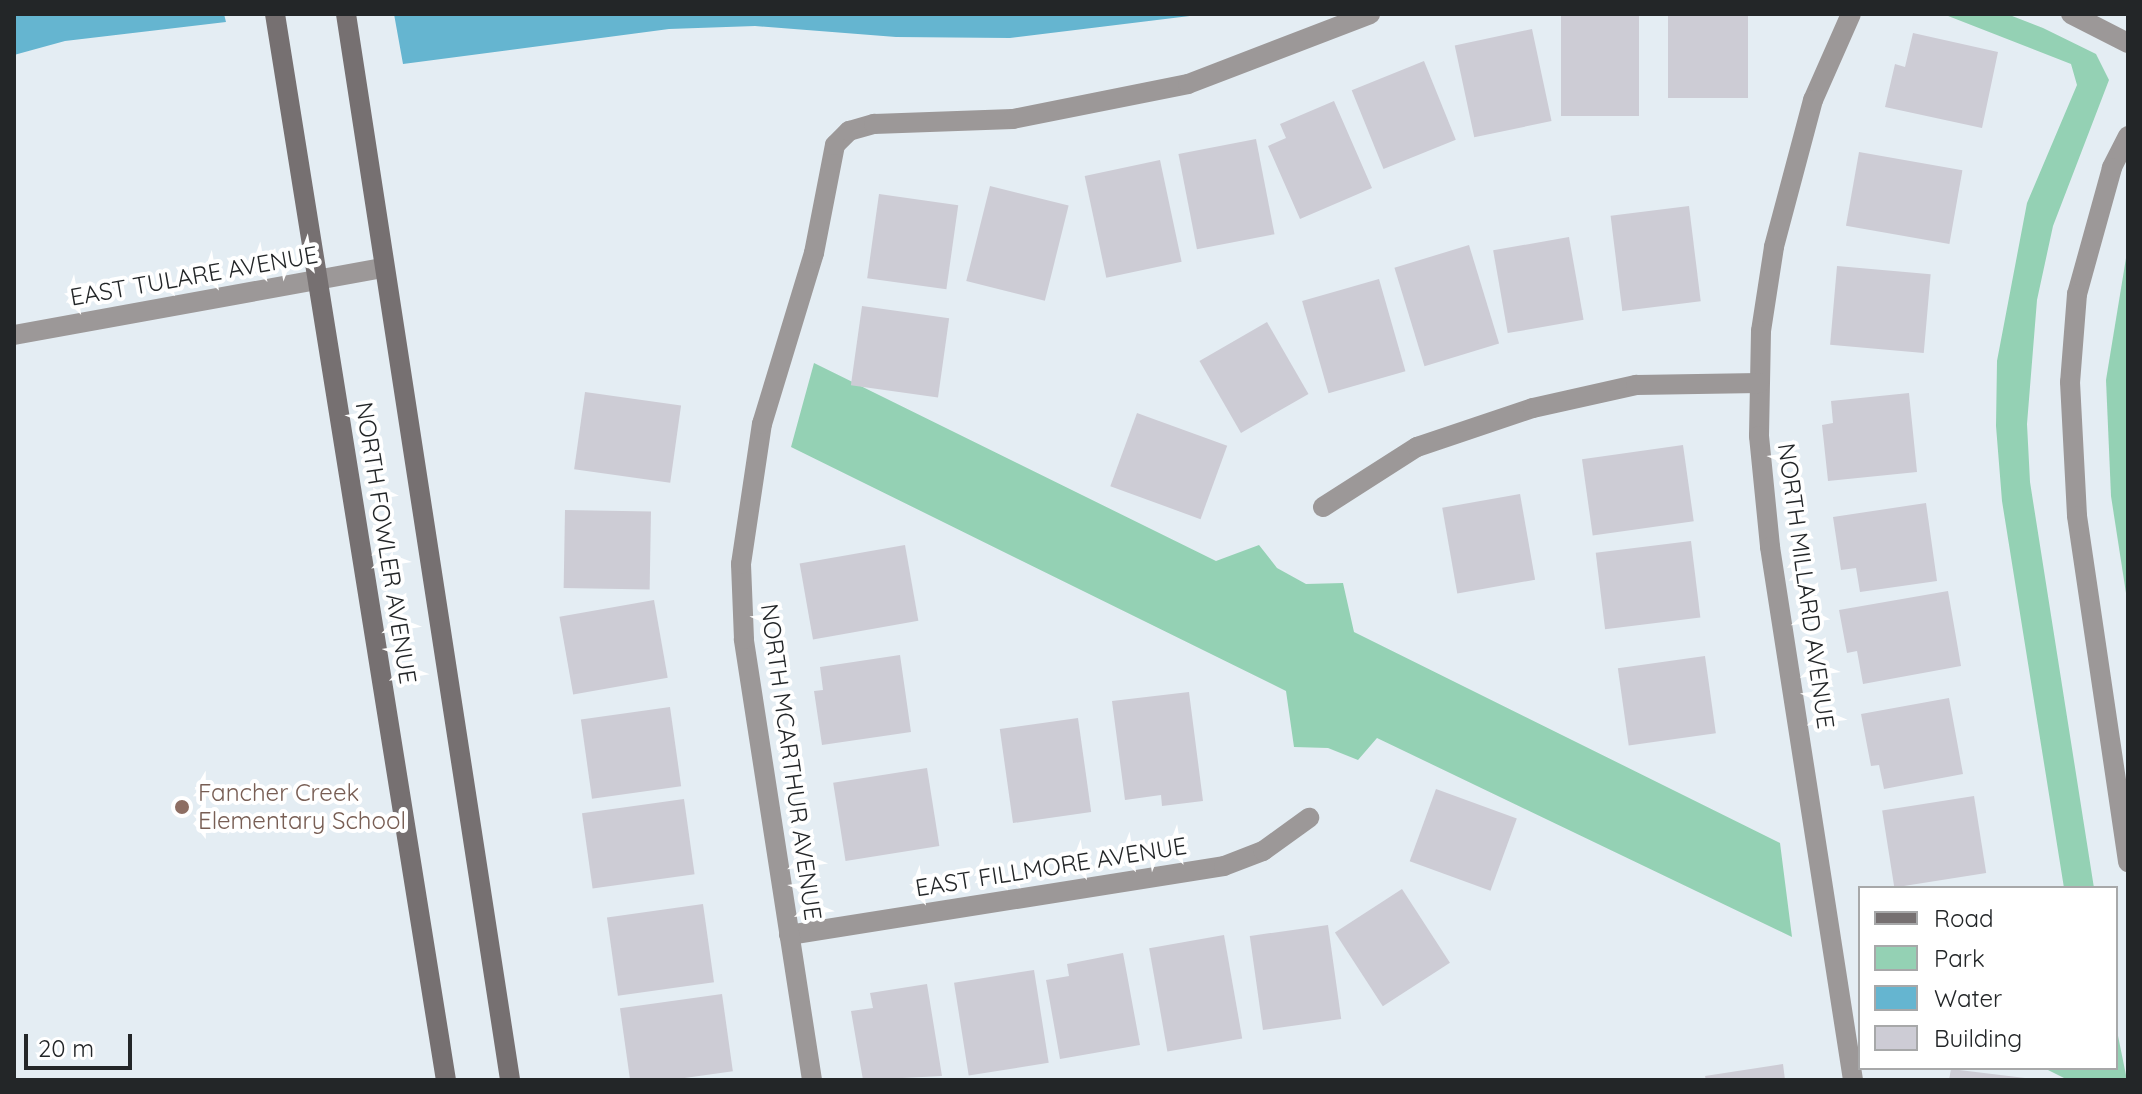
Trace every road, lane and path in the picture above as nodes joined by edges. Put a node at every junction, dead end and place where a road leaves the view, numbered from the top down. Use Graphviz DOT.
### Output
graph roads {
  1 [pos="275,14"];
  2 [pos="346,14"];
  3 [pos="1370,14"];
  4 [pos="1851,14"];
  5 [pos="2071,14"];
  6 [pos="2128,43"];
  7 [pos="2128,136"];
  8 [pos="383,268"];
  9 [pos="317,280"];
  10 [pos="14,335"];
  11 [pos="1759,383"];
  12 [pos="1323,507"];
  13 [pos="1309,818"];
  14 [pos="2128,862"];
  15 [pos="789,935"];
  16 [pos="446,1080"];
  17 [pos="510,1080"];
  18 [pos="812,1080"];
  19 [pos="1853,1080"];
  1 -- 9 [label="main road, NORTH FOWLER AVENUE"];
  2 -- 8 [label="main road, NORTH FOWLER AVENUE"];
  3 -- 15 [label="street, NORTH MCARTHUR AVENUE"];
  4 -- 11 [label="street, NORTH MILLARD AVENUE"];
  5 -- 6 [label="street"];
  7 -- 14 [label="street"];
  8 -- 9 [label="street, EAST TULARE AVENUE"];
  8 -- 17 [label="main road, NORTH FOWLER AVENUE"];
  9 -- 10 [label="street, EAST TULARE AVENUE"];
  9 -- 16 [label="main road, NORTH FOWLER AVENUE"];
  11 -- 12 [label="street"];
  11 -- 19 [label="street, NORTH MILLARD AVENUE"];
  13 -- 15 [label="street, EAST FILLMORE AVENUE"];
  15 -- 18 [label="street, NORTH MCARTHUR AVENUE"];
}
